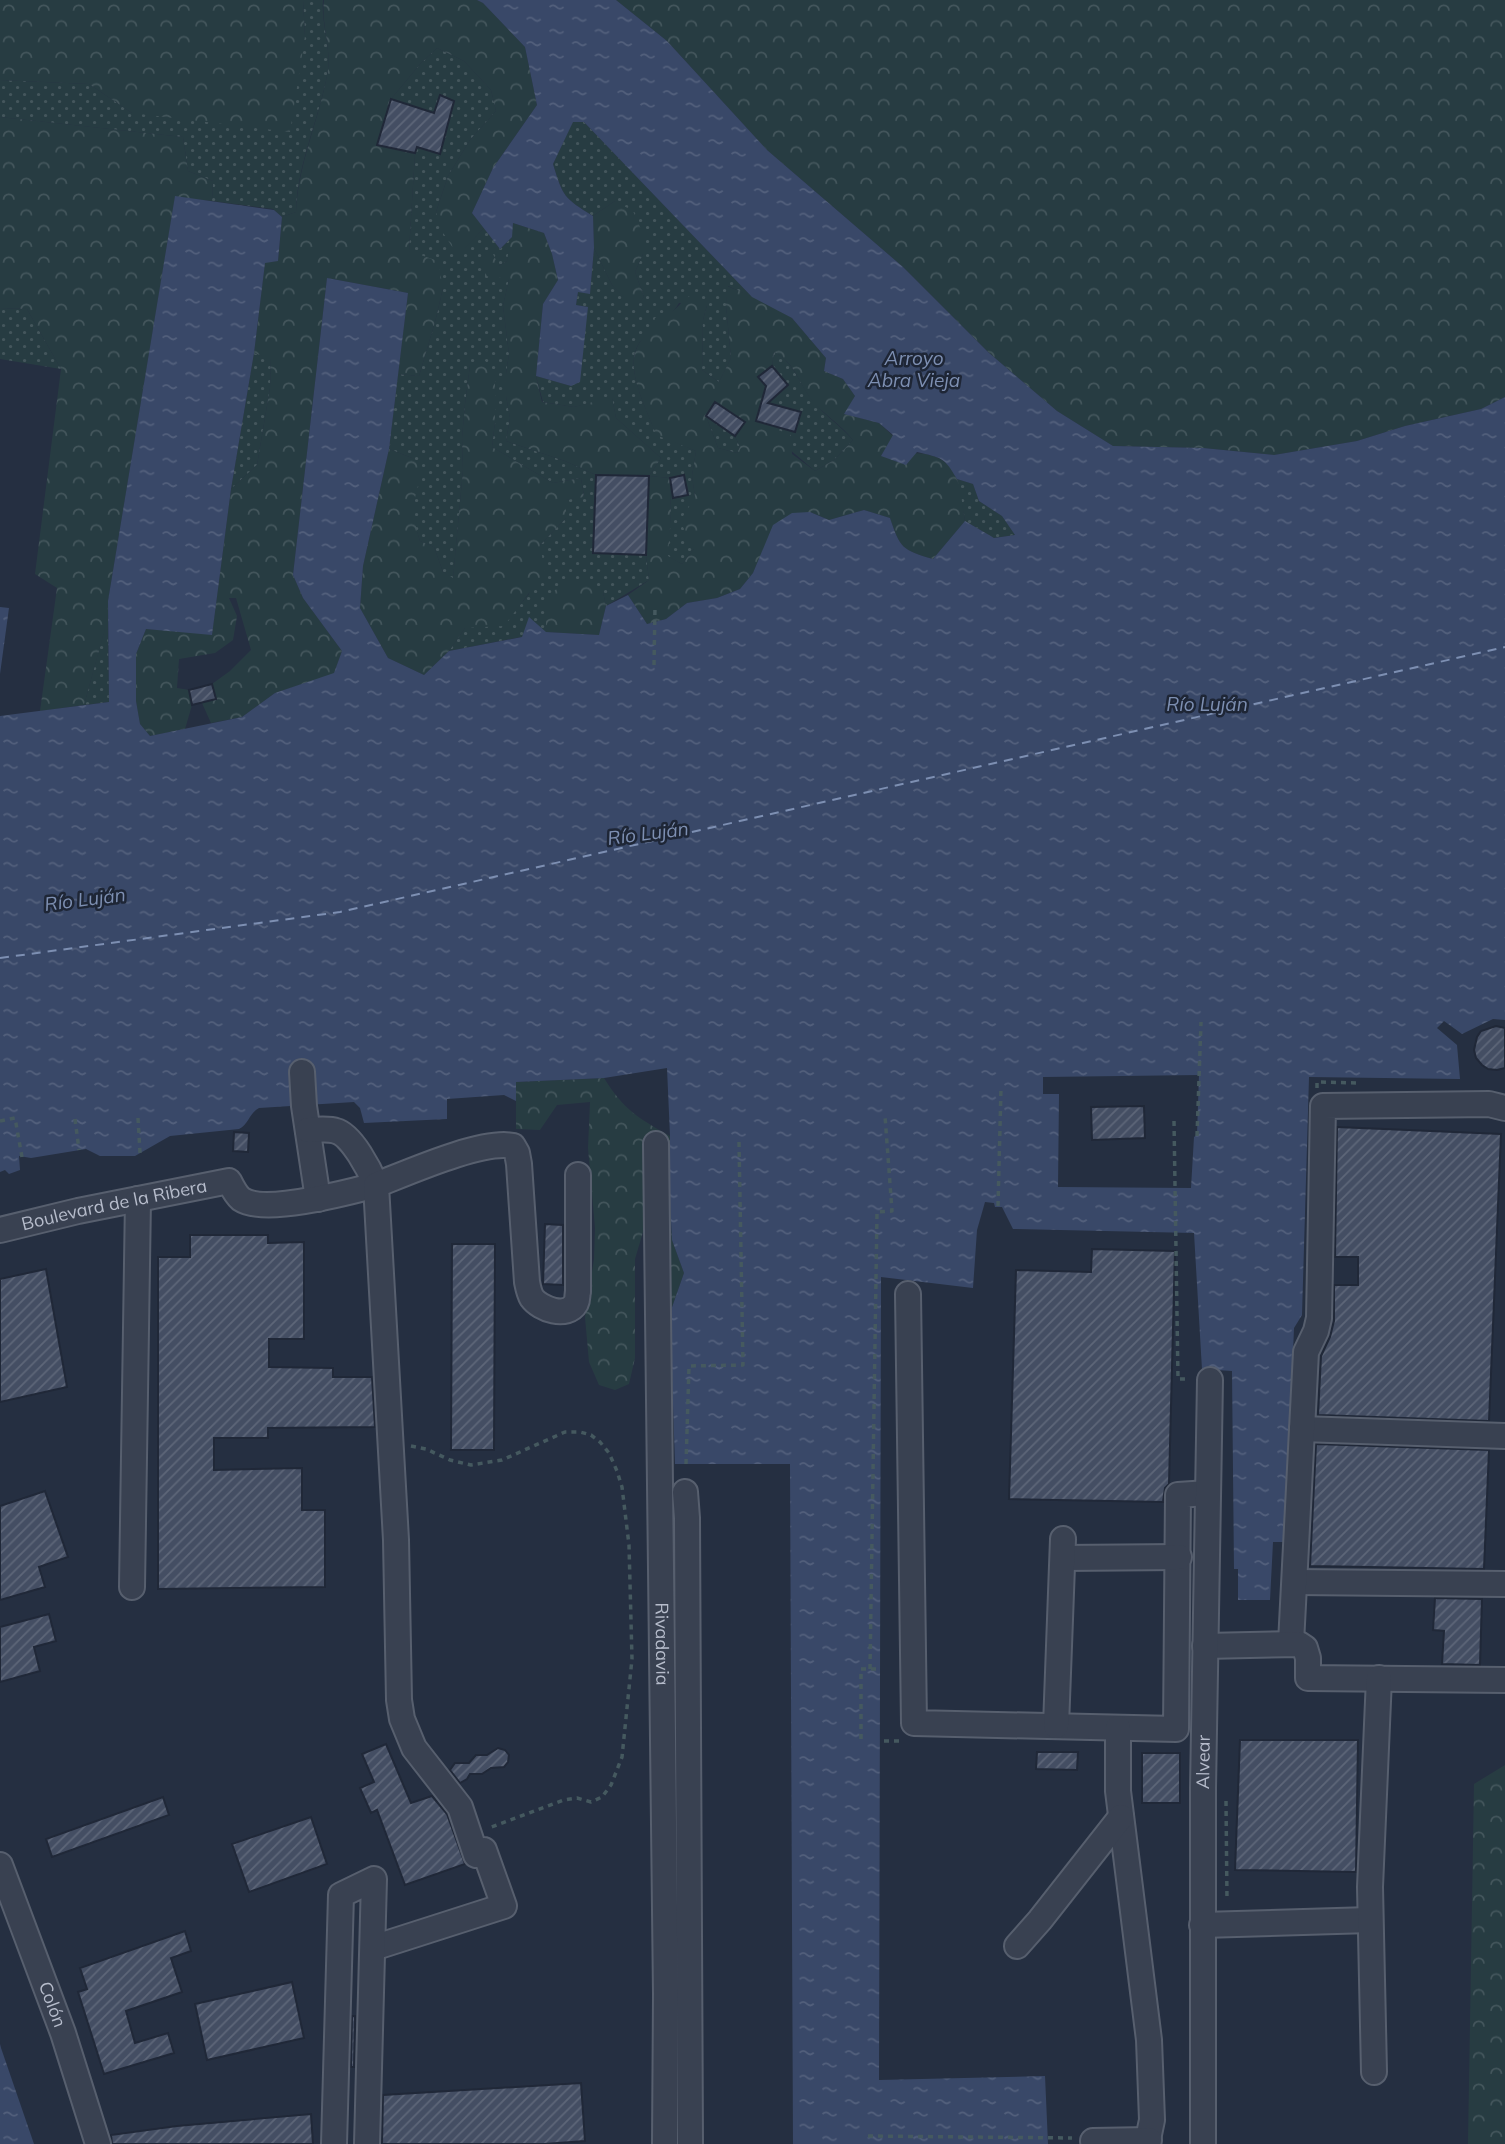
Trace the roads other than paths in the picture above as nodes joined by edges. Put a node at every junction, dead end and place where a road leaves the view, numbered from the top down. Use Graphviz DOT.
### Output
graph roads {
  1 [pos="302,1072"];
  2 [pos="1505,1108"];
  3 [pos="308,1130"];
  4 [pos="656,1144"];
  5 [pos="578,1175"];
  6 [pos="376,1185"];
  7 [pos="138,1199"];
  8 [pos="318,1199"];
  9 [pos="0,1230"];
  10 [pos="908,1294"];
  11 [pos="1210,1380"];
  12 [pos="1302,1430"];
  13 [pos="1505,1436"];
  14 [pos="685,1492"];
  15 [pos="1208,1493"];
  16 [pos="1178,1556"];
  17 [pos="1295,1582"];
  18 [pos="1505,1584"];
  19 [pos="132,1587"];
  20 [pos="1291,1643"];
  21 [pos="1205,1646"];
  22 [pos="1380,1678"];
  23 [pos="1505,1680"];
  24 [pos="1056,1726"];
  25 [pos="1118,1728"];
  26 [pos="1121,1817"];
  27 [pos="0,1865"];
  28 [pos="1370,1920"];
  29 [pos="1202,1925"];
  30 [pos="1017,1946"];
  31 [pos="373,1948"];
  32 [pos="1374,2072"];
  33 [pos="1093,2141"];
  34 [pos="1148,2142"];
  35 [pos="97,2144"];
  36 [pos="334,2144"];
  37 [pos="367,2144"];
  38 [pos="665,2144"];
  39 [pos="690,2144"];
  40 [pos="1203,2144"];
  1 -- 3 [label="street"];
  2 -- 12 [label="street"];
  3 -- 6 [label="street"];
  3 -- 8 [label="street"];
  4 -- 38 [label="street, Rivadavia"];
  5 -- 6 [label="street"];
  6 -- 8 [label="street"];
  6 -- 31 [label="street"];
  7 -- 8 [label="street, Boulevard de la Ribera"];
  7 -- 9 [label="street, Boulevard de la Ribera"];
  7 -- 19 [label="street"];
  10 -- 24 [label="street"];
  11 -- 15 [label="street, Alvear"];
  12 -- 13 [label="street"];
  12 -- 17 [label="street"];
  14 -- 39 [label="street"];
  15 -- 16 [label="street"];
  15 -- 21 [label="street, Alvear"];
  16 -- 24 [label="street"];
  16 -- 25 [label="street"];
  17 -- 18 [label="street"];
  17 -- 20 [label="street"];
  20 -- 21 [label="street"];
  20 -- 22 [label="street"];
  21 -- 29 [label="street, Alvear"];
  22 -- 23 [label="street"];
  22 -- 28 [label="street"];
  24 -- 25 [label="street"];
  25 -- 26 [label="street"];
  26 -- 30 [label="street"];
  26 -- 34 [label="street"];
  27 -- 35 [label="street, Colón"];
  28 -- 29 [label="street"];
  28 -- 32 [label="street"];
  29 -- 40 [label="street, Alvear"];
  31 -- 36 [label="street"];
  31 -- 37 [label="street"];
  33 -- 34 [label="street"];
}
